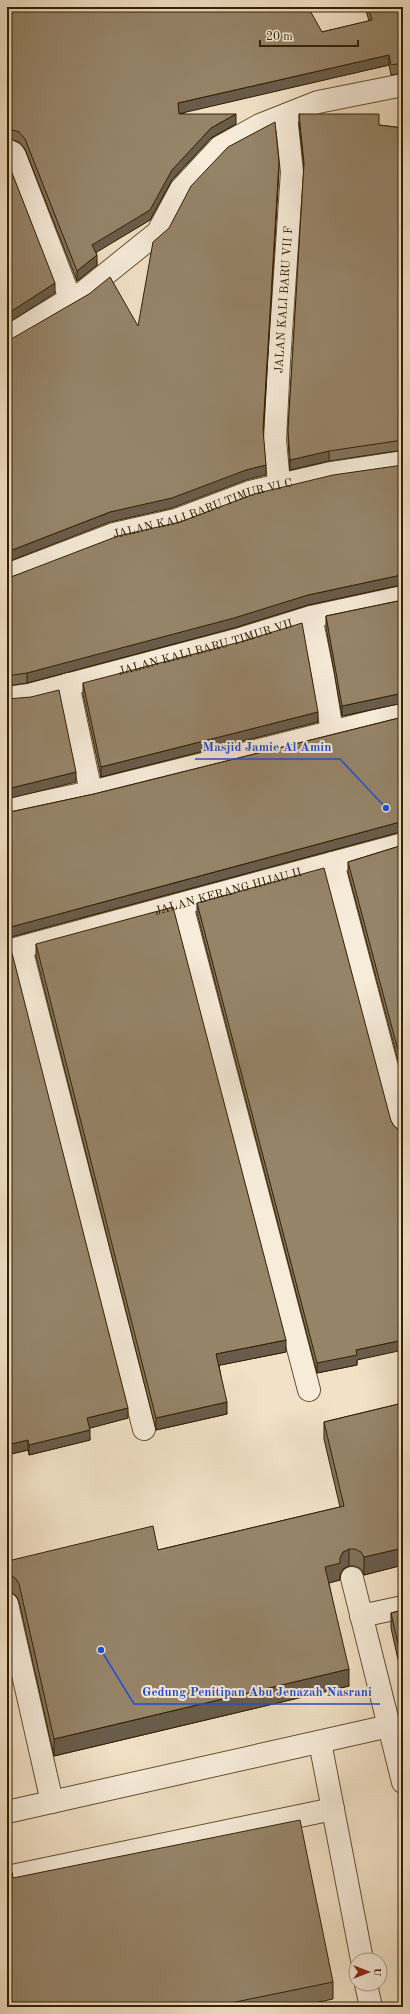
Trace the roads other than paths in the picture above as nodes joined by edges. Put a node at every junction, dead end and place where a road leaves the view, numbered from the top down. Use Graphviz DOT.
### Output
graph roads {
  1 [pos="403,85"];
  2 [pos="286,115"];
  3 [pos="7,150"];
  4 [pos="73,296"];
  5 [pos="7,337"];
  6 [pos="403,462"];
  7 [pos="279,483"];
  8 [pos="7,576"];
  9 [pos="403,596"];
  10 [pos="311,617"];
  11 [pos="68,684"];
  12 [pos="7,698"];
  13 [pos="403,714"];
  14 [pos="332,732"];
  15 [pos="91,792"];
  16 [pos="7,810"];
  17 [pos="403,844"];
  18 [pos="333,863"];
  19 [pos="182,905"];
  20 [pos="14,949"];
  21 [pos="403,1128"];
  22 [pos="309,1390"];
  23 [pos="144,1429"];
  24 [pos="352,1578"];
  25 [pos="7,1604"];
  26 [pos="403,1607"];
  27 [pos="361,1616"];
  28 [pos="389,1726"];
  29 [pos="320,1742"];
  30 [pos="403,1782"];
  31 [pos="52,1802"];
  32 [pos="333,1809"];
  33 [pos="7,1812"];
  34 [pos="7,1877"];
  35 [pos="360,1952"];
  36 [pos="367,1992"];
  37 [pos="370,2007"];
  1 -- 2 [label="street"];
  2 -- 4 [label="street"];
  2 -- 7 [label="street, JALAN KALI BARU VII F"];
  3 -- 4 [label="street"];
  4 -- 5 [label="street"];
  6 -- 7 [label="street, JALAN KALI BARU TIMUR VI C"];
  7 -- 8 [label="street, JALAN KALI BARU TIMUR VI C"];
  9 -- 10 [label="street, JALAN KALI BARU TIMUR VII"];
  10 -- 11 [label="street, JALAN KALI BARU TIMUR VII"];
  10 -- 14 [label="street"];
  11 -- 12 [label="street, JALAN KALI BARU TIMUR VII"];
  11 -- 15 [label="street"];
  13 -- 14 [label="street"];
  14 -- 15 [label="street"];
  15 -- 16 [label="street"];
  17 -- 18 [label="street, JALAN KERANG HIJAU II"];
  18 -- 19 [label="street, JALAN KERANG HIJAU II"];
  18 -- 21 [label="street"];
  19 -- 20 [label="street, JALAN KERANG HIJAU II"];
  19 -- 22 [label="street"];
  20 -- 23 [label="street"];
  24 -- 27 [label="street"];
  25 -- 31 [label="street"];
  26 -- 27 [label="street"];
  27 -- 28 [label="street"];
  28 -- 29 [label="street"];
  28 -- 30 [label="street"];
  29 -- 31 [label="street"];
  29 -- 32 [label="street"];
  31 -- 33 [label="street"];
  32 -- 34 [label="street"];
  32 -- 35 [label="street"];
  36 -- 37 [label="street"];
}
